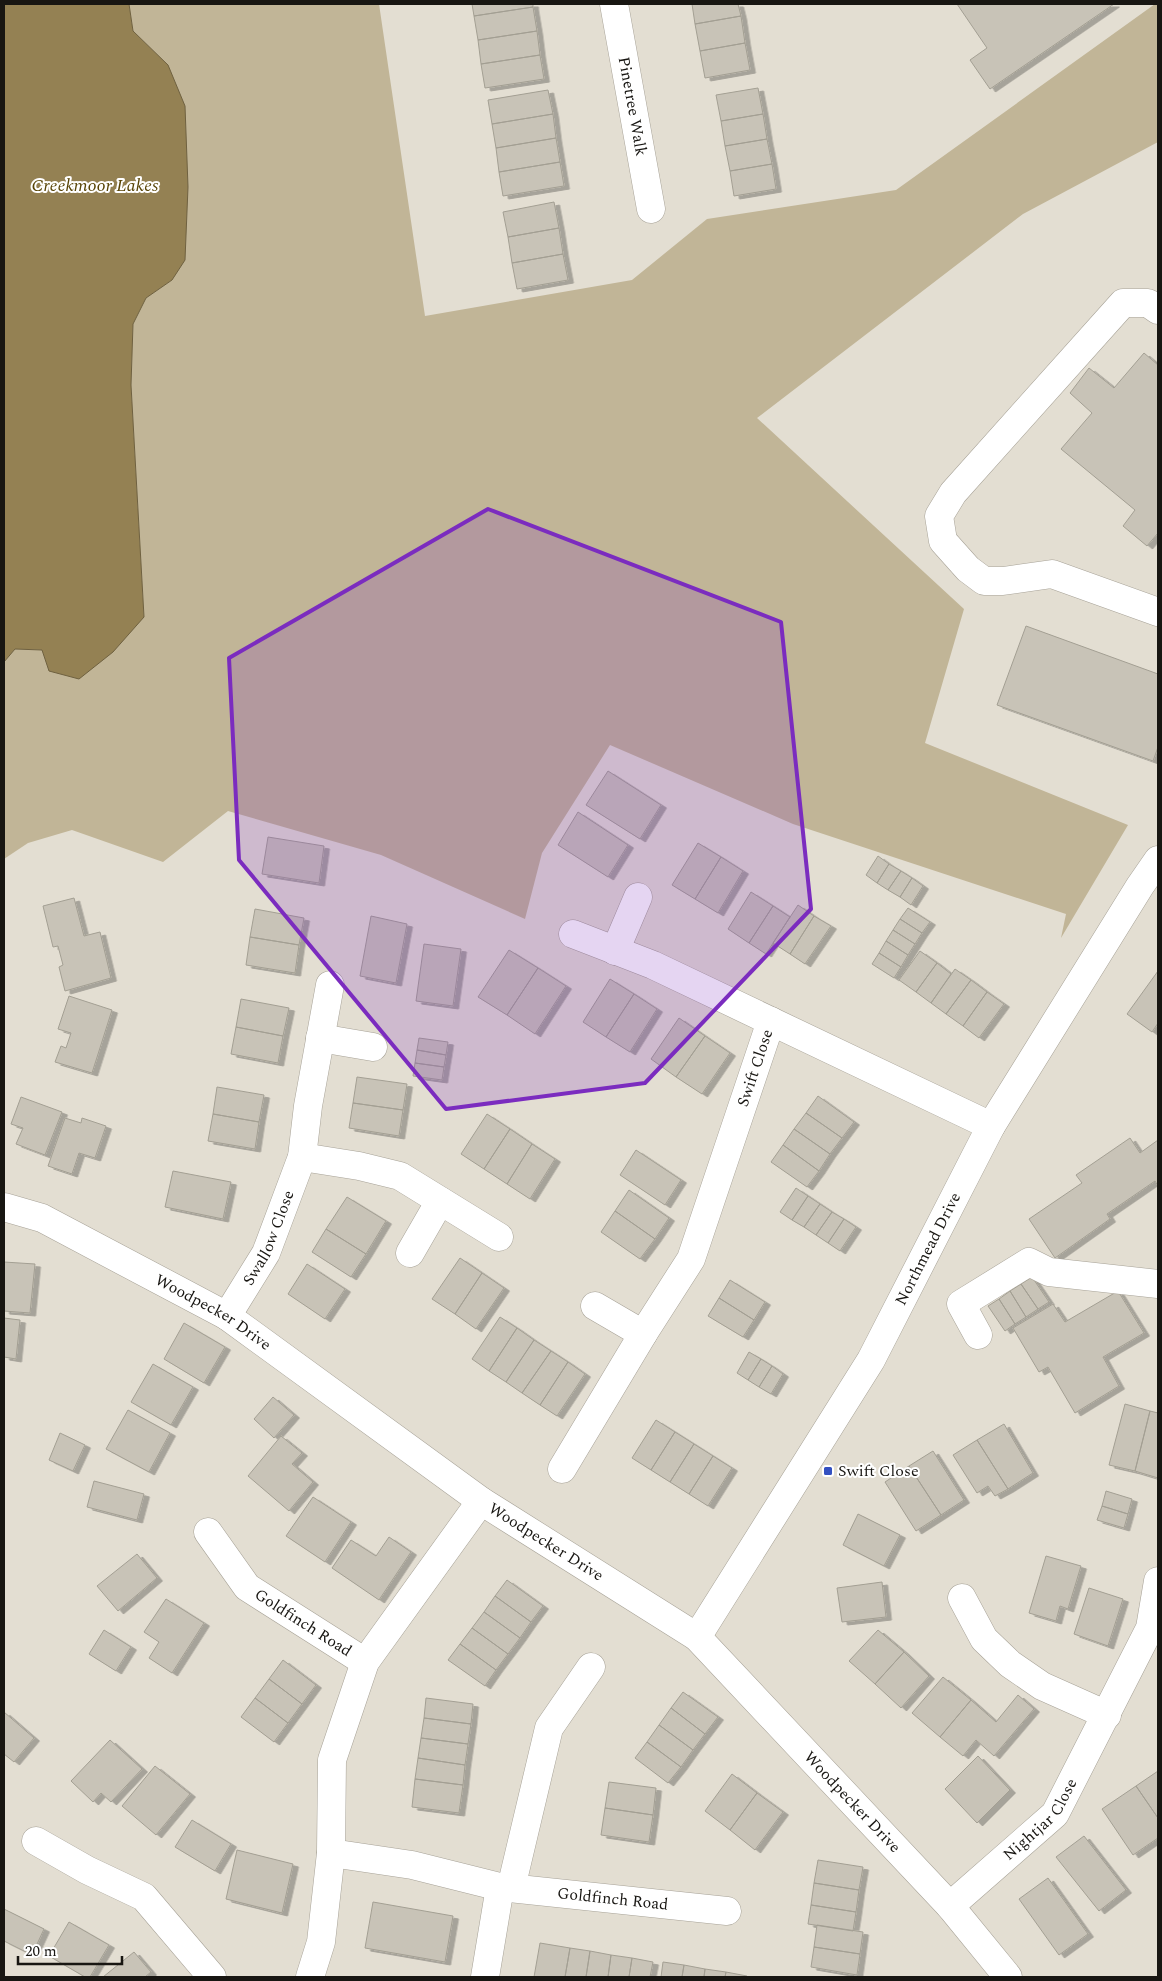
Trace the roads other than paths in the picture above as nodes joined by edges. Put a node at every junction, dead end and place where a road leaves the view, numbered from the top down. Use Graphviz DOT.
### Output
graph roads {
  1 [pos="614,4"];
  2 [pos="651,209"];
  3 [pos="1158,310"];
  4 [pos="1158,612"];
  5 [pos="1158,860"];
  6 [pos="1149,893"];
  7 [pos="638,897"];
  8 [pos="573,934"];
  9 [pos="616,950"];
  10 [pos="330,985"];
  11 [pos="771,1021"];
  12 [pos="320,1038"];
  13 [pos="374,1047"];
  14 [pos="992,1126"];
  15 [pos="302,1157"];
  16 [pos="440,1201"];
  17 [pos="4,1207"];
  18 [pos="499,1237"];
  19 [pos="410,1253"];
  20 [pos="1158,1284"];
  21 [pos="595,1306"];
  22 [pos="227,1316"];
  23 [pos="642,1334"];
  24 [pos="978,1335"];
  25 [pos="562,1469"];
  26 [pos="481,1501"];
  27 [pos="208,1532"];
  28 [pos="1158,1581"];
  29 [pos="962,1598"];
  30 [pos="697,1637"];
  31 [pos="365,1662"];
  32 [pos="590,1667"];
  33 [pos="1107,1715"];
  34 [pos="36,1841"];
  35 [pos="331,1853"];
  36 [pos="506,1888"];
  37 [pos="950,1906"];
  38 [pos="727,1911"];
  39 [pos="212,1977"];
  40 [pos="310,1977"];
  41 [pos="485,1977"];
  42 [pos="1008,1977"];
  1 -- 2 [label="street, Pinetree Walk"];
  3 -- 4 [label="street"];
  5 -- 6 [label="street, Northmead Drive"];
  6 -- 14 [label="street, Northmead Drive"];
  7 -- 9 [label="street"];
  8 -- 9 [label="street, Swift Close"];
  9 -- 11 [label="street, Swift Close"];
  10 -- 12 [label="street, Swallow Close"];
  11 -- 14 [label="street, Swift Close"];
  11 -- 23 [label="street, Swift Close"];
  12 -- 13 [label="street"];
  12 -- 15 [label="street, Swallow Close"];
  14 -- 30 [label="street, Northmead Drive"];
  15 -- 16 [label="street"];
  15 -- 22 [label="street, Swallow Close"];
  16 -- 18 [label="street"];
  16 -- 19 [label="street"];
  17 -- 22 [label="street, Woodpecker Drive"];
  20 -- 24 [label="street"];
  21 -- 23 [label="street"];
  22 -- 26 [label="street, Woodpecker Drive"];
  23 -- 25 [label="street, Swift Close"];
  26 -- 30 [label="street, Woodpecker Drive"];
  26 -- 31 [label="street, Goldfinch Road"];
  27 -- 31 [label="street, Goldfinch Road"];
  28 -- 33 [label="street, Nightjar Close"];
  29 -- 33 [label="street"];
  30 -- 37 [label="street, Woodpecker Drive"];
  31 -- 35 [label="street, Goldfinch Road"];
  32 -- 36 [label="street"];
  33 -- 37 [label="street, Nightjar Close"];
  34 -- 39 [label="street"];
  35 -- 36 [label="street, Goldfinch Road"];
  35 -- 40 [label="street, Goldfinch Road"];
  36 -- 38 [label="street, Goldfinch Road"];
  36 -- 41 [label="street"];
  37 -- 42 [label="street, Woodpecker Drive"];
}
